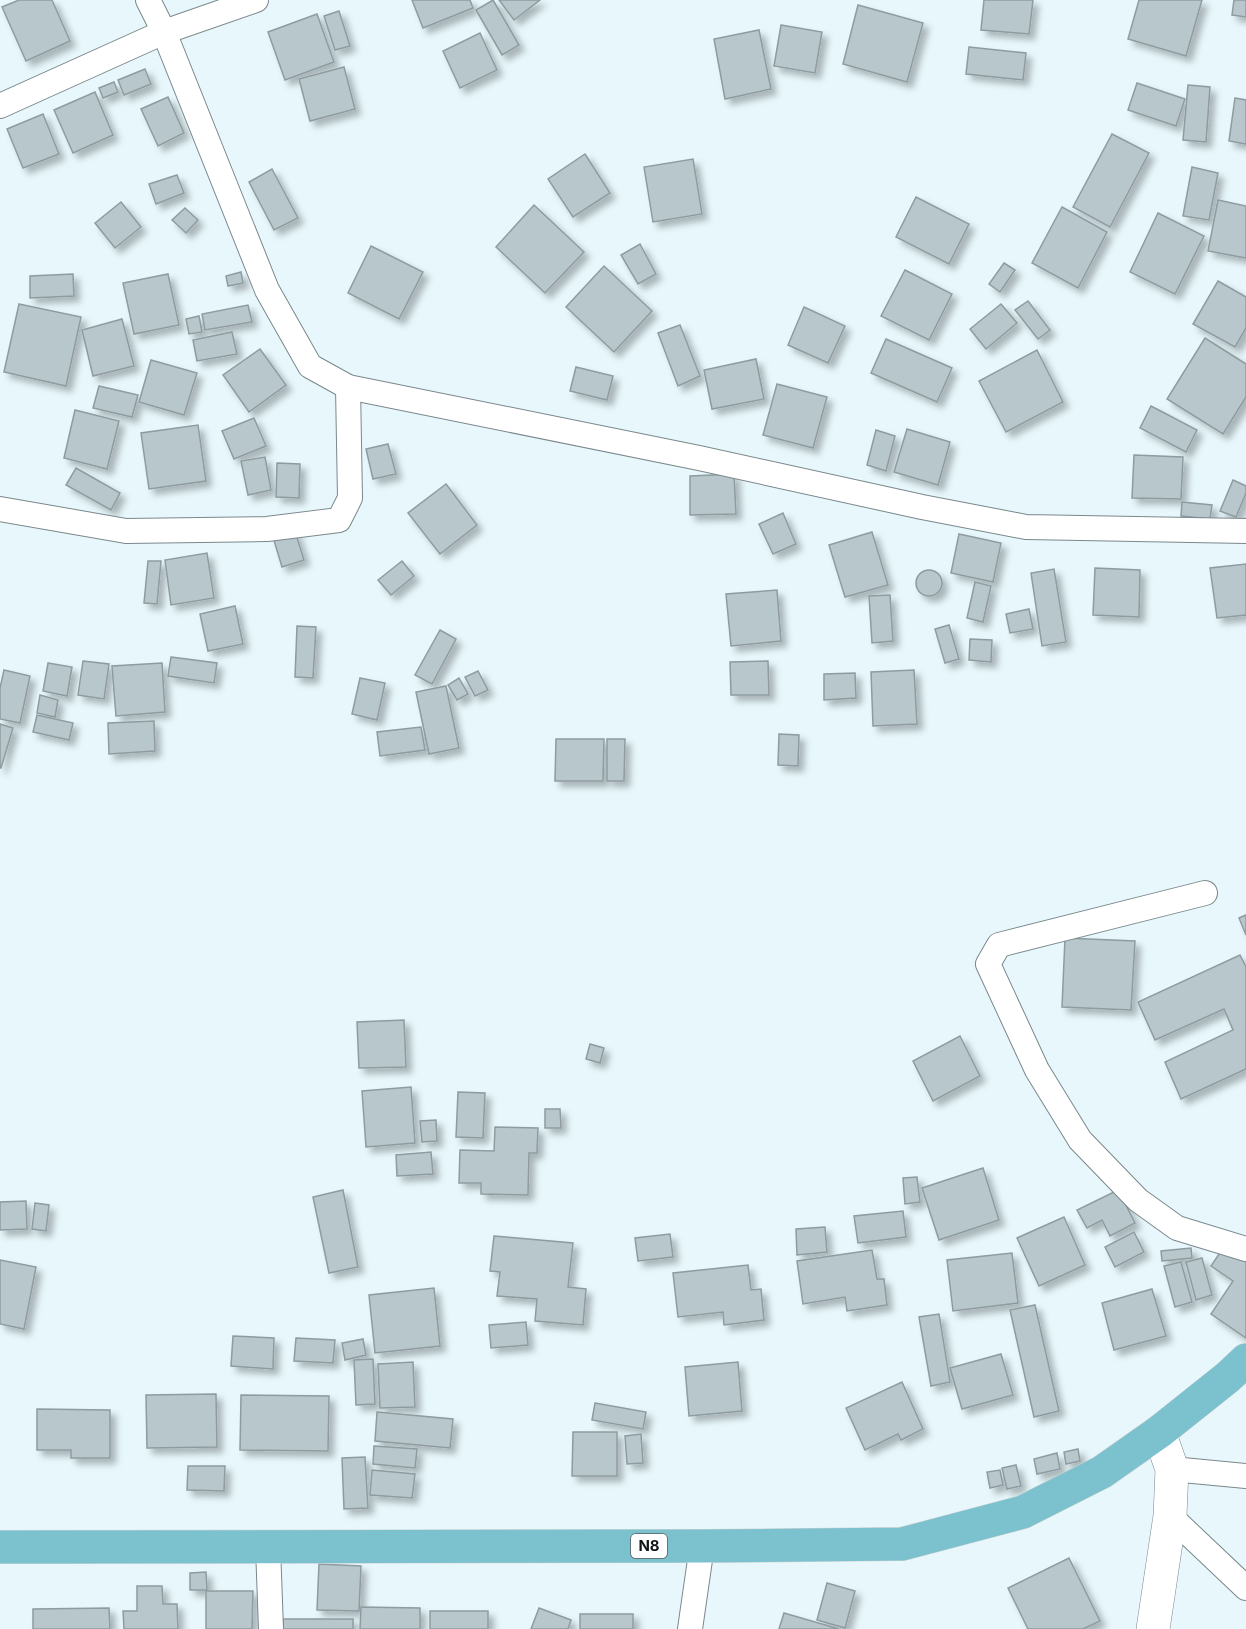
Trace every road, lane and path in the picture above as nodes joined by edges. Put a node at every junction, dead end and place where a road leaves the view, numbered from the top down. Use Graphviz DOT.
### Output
graph roads {
  1 [pos="148,0"];
  2 [pos="256,0"];
  3 [pos="164,32"];
  4 [pos="0,106"];
  5 [pos="348,387"];
  6 [pos="0,509"];
  7 [pos="1246,531"];
  8 [pos="1205,893"];
  9 [pos="1246,1249"];
  10 [pos="1246,1360"];
  11 [pos="1159,1432"];
  12 [pos="1172,1469"];
  13 [pos="1246,1476"];
  14 [pos="1170,1516"];
  15 [pos="702,1546"];
  16 [pos="0,1547"];
  17 [pos="268,1547"];
  18 [pos="1246,1588"];
  19 [pos="271,1629"];
  20 [pos="690,1629"];
  21 [pos="1153,1629"];
  1 -- 3 [label="street"];
  2 -- 3 [label="street"];
  3 -- 4 [label="street"];
  3 -- 5 [label="street"];
  5 -- 6 [label="street"];
  5 -- 7 [label="street"];
  8 -- 9 [label="street"];
  10 -- 11 [label="main road, N8"];
  11 -- 12 [label="street"];
  11 -- 15 [label="main road, N8"];
  12 -- 13 [label="street"];
  12 -- 14 [label="street"];
  14 -- 18 [label="street"];
  14 -- 21 [label="street"];
  15 -- 17 [label="main road, N8"];
  15 -- 20 [label="street"];
  16 -- 17 [label="main road, N8"];
  17 -- 19 [label="street"];
}
